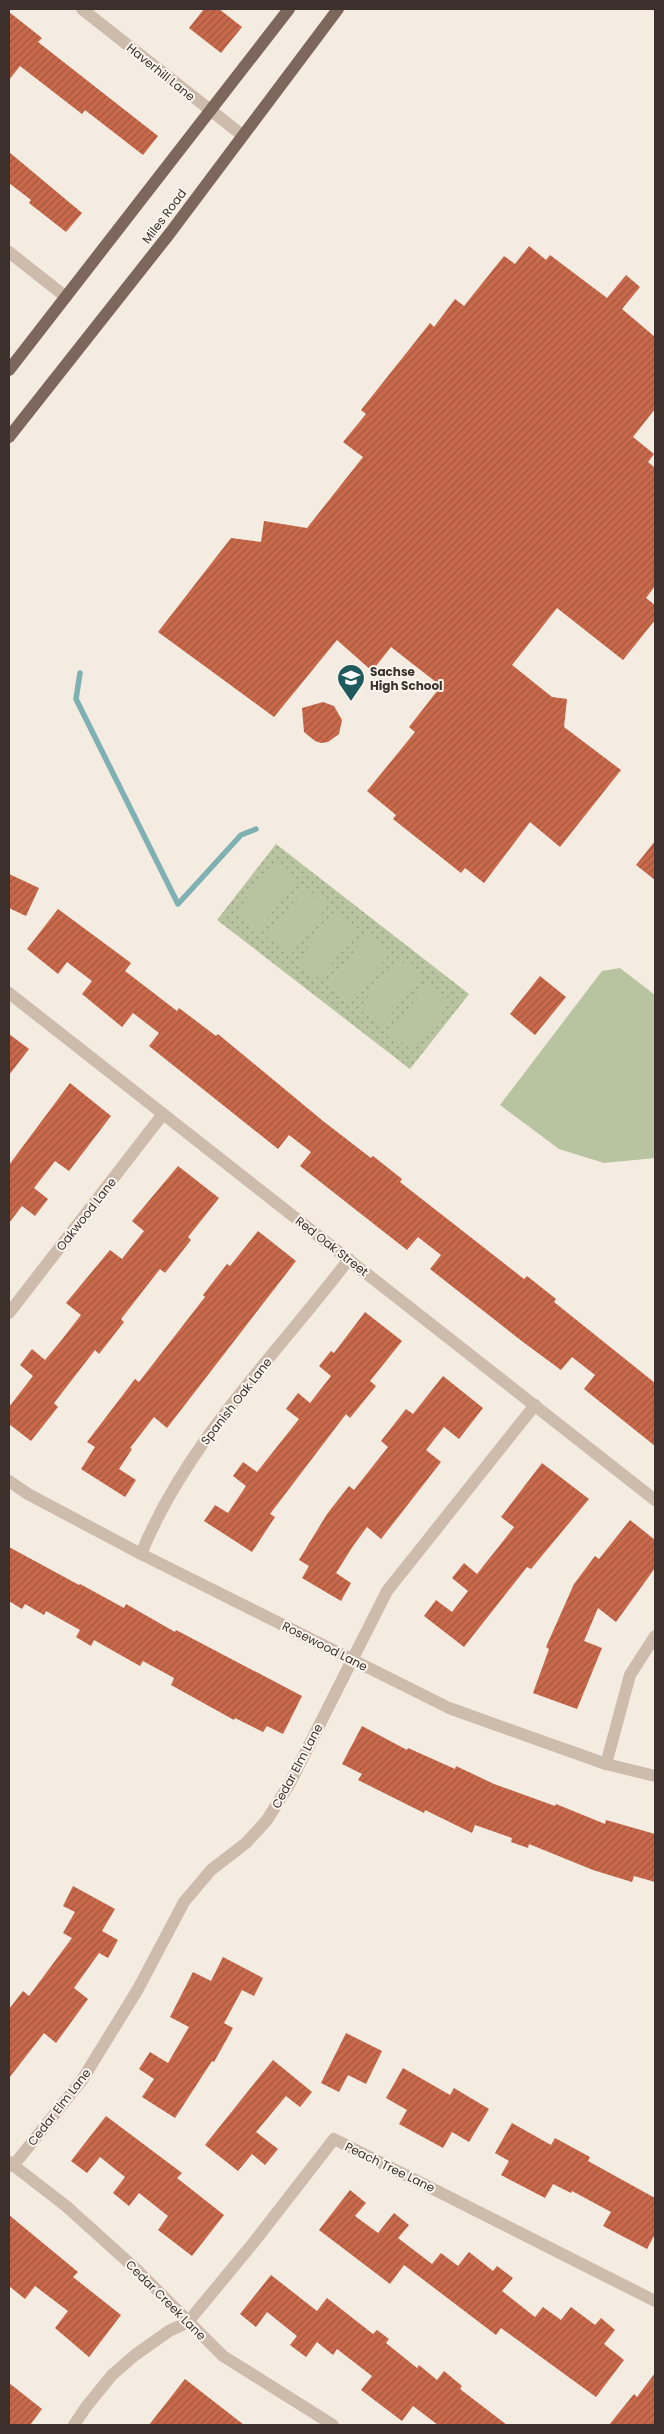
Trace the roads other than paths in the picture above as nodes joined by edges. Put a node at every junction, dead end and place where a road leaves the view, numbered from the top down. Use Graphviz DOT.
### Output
graph roads {
  1 [pos="82,9"];
  2 [pos="289,9"];
  3 [pos="338,9"];
  4 [pos="210,111"];
  5 [pos="242,135"];
  6 [pos="9,252"];
  7 [pos="66,298"];
  8 [pos="9,370"];
  9 [pos="9,437"];
  10 [pos="9,992"];
  11 [pos="163,1114"];
  12 [pos="349,1259"];
  13 [pos="9,1313"];
  14 [pos="535,1405"];
  15 [pos="9,1481"];
  16 [pos="655,1500"];
  17 [pos="141,1554"];
  18 [pos="655,1636"];
  19 [pos="352,1660"];
  20 [pos="606,1764"];
  21 [pos="655,1776"];
  22 [pos="11,2164"];
  23 [pos="655,2301"];
  24 [pos="188,2322"];
  25 [pos="74,2425"];
  26 [pos="333,2425"];
  1 -- 4 [label="street, Haverhill Lane"];
  2 -- 4 [label="main road"];
  3 -- 5 [label="main road, Miles Road"];
  4 -- 5 [label="street, Haverhill Lane"];
  4 -- 7 [label="main road"];
  5 -- 9 [label="main road, Miles Road"];
  6 -- 7 [label="street"];
  7 -- 8 [label="main road"];
  10 -- 11 [label="street, Red Oak Street"];
  11 -- 12 [label="street, Red Oak Street"];
  11 -- 13 [label="street, Oakwood Lane"];
  12 -- 14 [label="street, Red Oak Street"];
  12 -- 17 [label="street, Spanish Oak Lane"];
  14 -- 16 [label="street, Red Oak Street"];
  14 -- 19 [label="street, Cedar Elm Lane"];
  15 -- 17 [label="street, Rosewood Lane"];
  17 -- 19 [label="street, Rosewood Lane"];
  18 -- 20 [label="street"];
  19 -- 20 [label="street, Rosewood Lane"];
  19 -- 22 [label="street, Cedar Elm Lane"];
  20 -- 21 [label="street, Rosewood Lane"];
  22 -- 24 [label="street, Cedar Creek Lane"];
  23 -- 24 [label="street, Peach Tree Lane"];
  24 -- 25 [label="street"];
  24 -- 26 [label="street, Cedar Creek Lane"];
}
